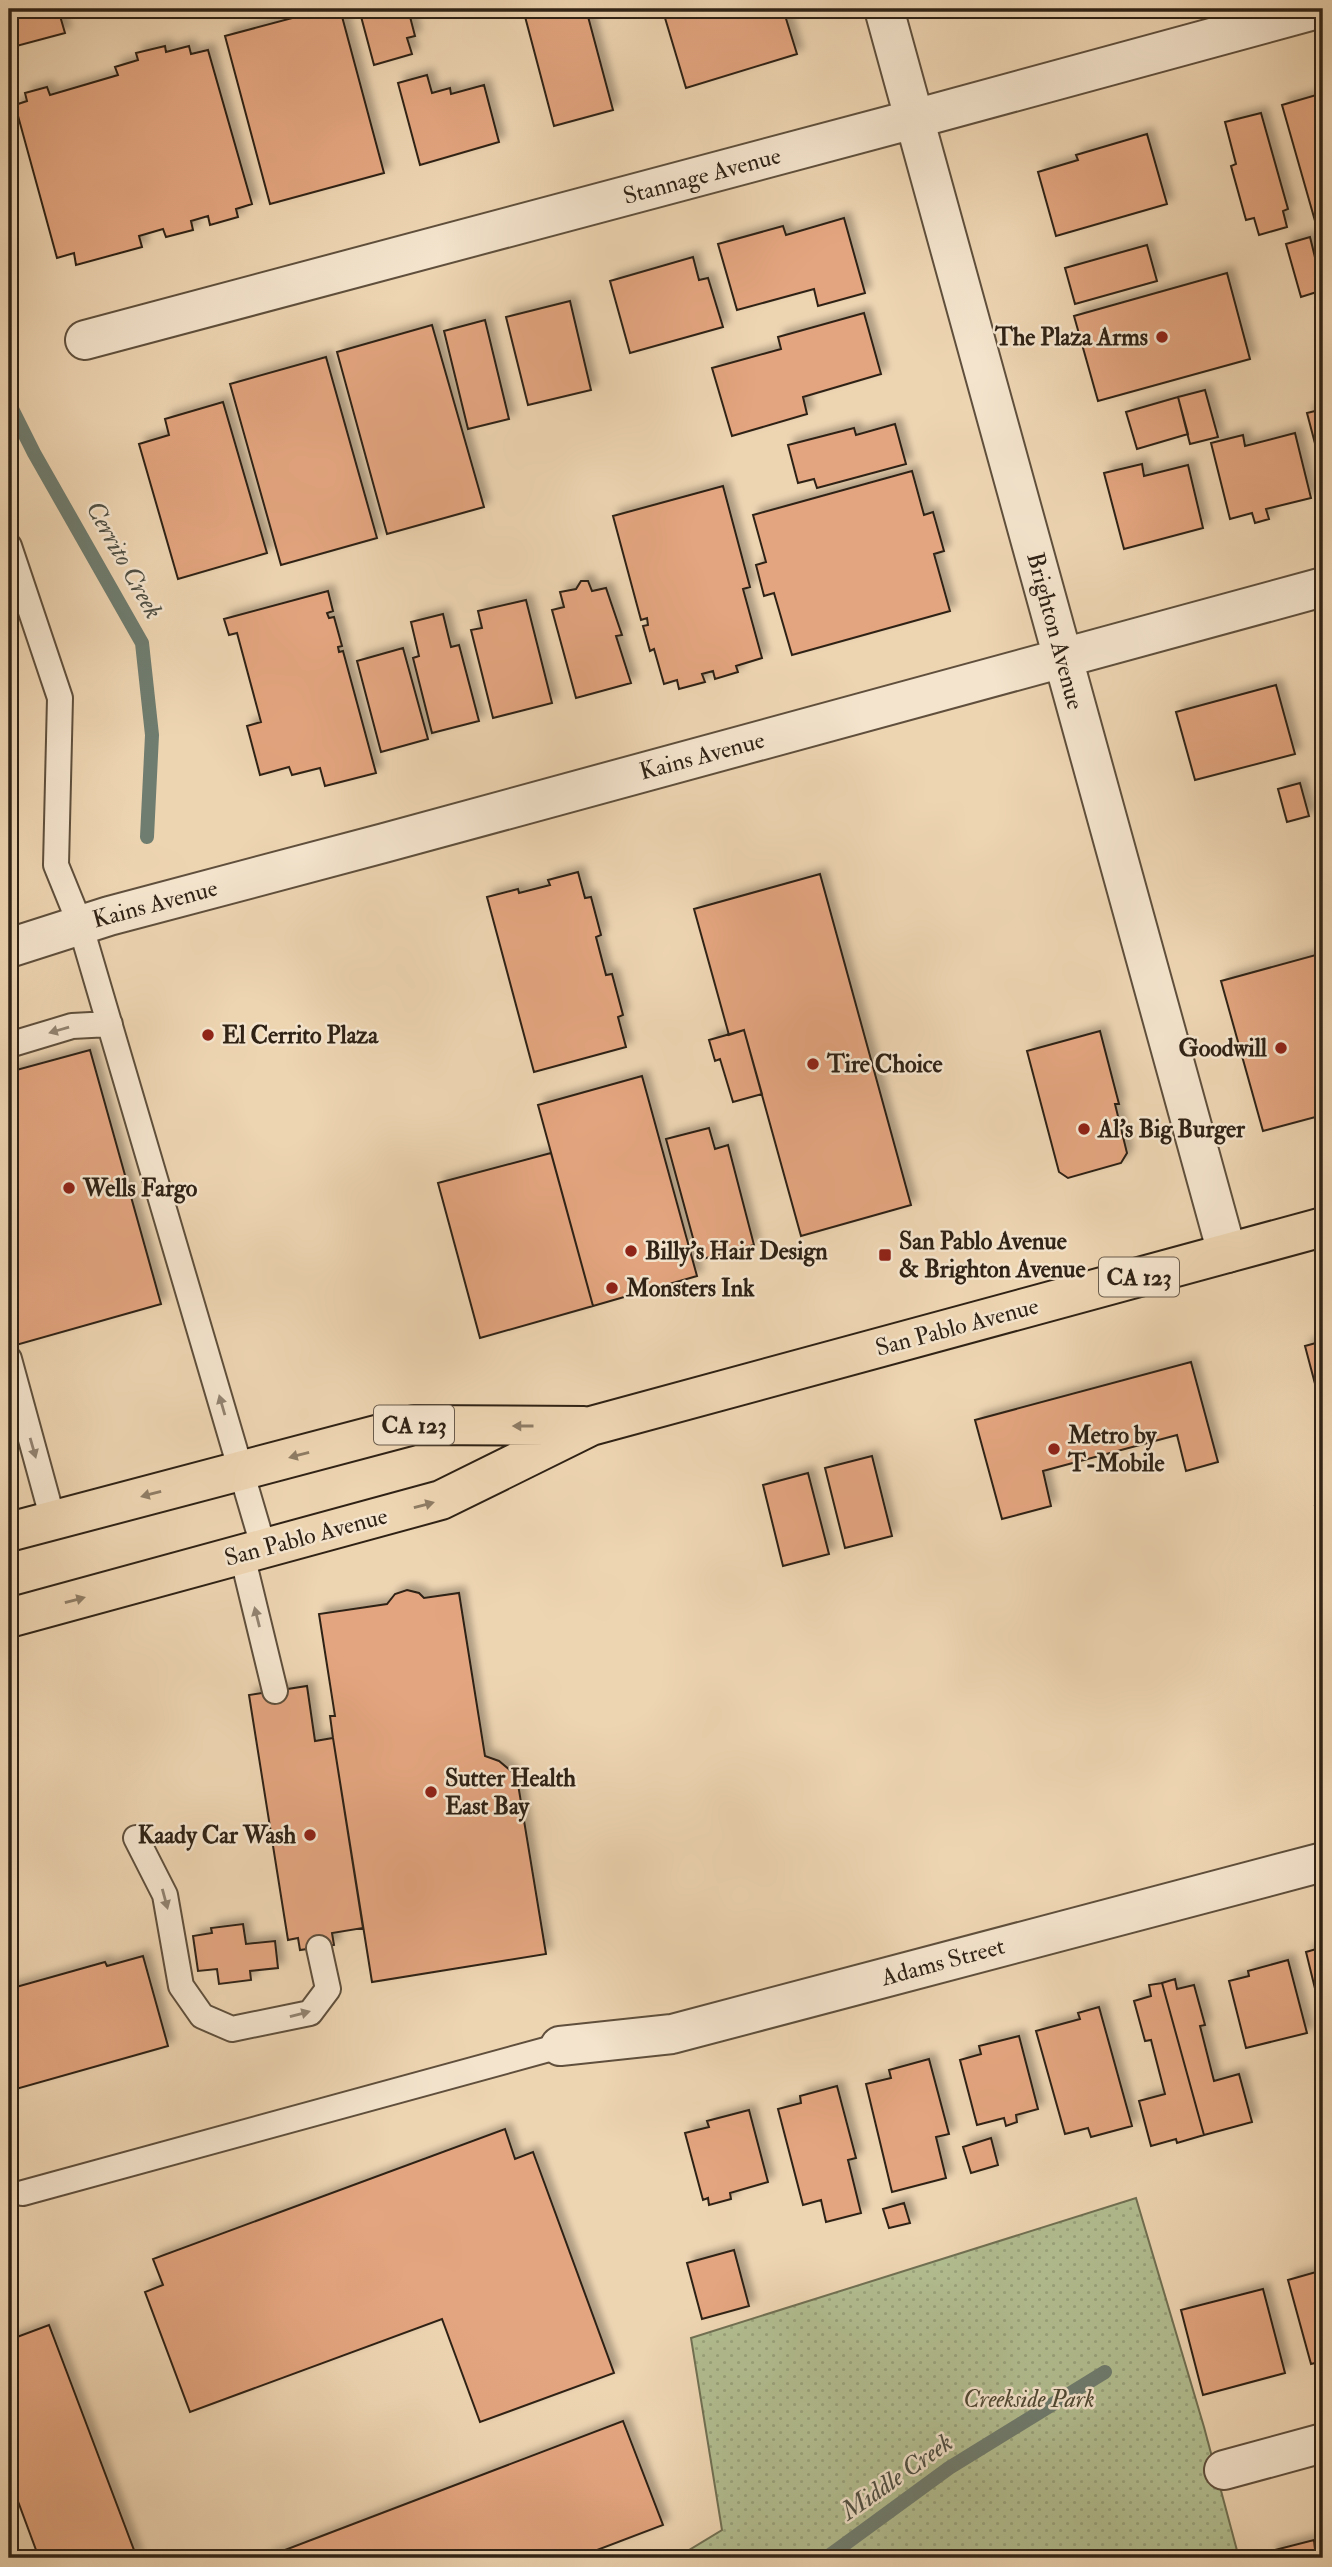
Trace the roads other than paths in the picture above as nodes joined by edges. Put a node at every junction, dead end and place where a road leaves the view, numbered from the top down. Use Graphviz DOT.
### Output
graph roads {
  1 [pos="884,9"];
  2 [pos="1318,9"];
  3 [pos="914,119"];
  4 [pos="85,340"];
  5 [pos="9,546"];
  6 [pos="1323,587"];
  7 [pos="1062,658"];
  8 [pos="80,924"];
  9 [pos="9,948"];
  10 [pos="110,1024"];
  11 [pos="9,1045"];
  12 [pos="1323,1227"];
  13 [pos="1227,1253"];
  14 [pos="9,1359"];
  15 [pos="591,1426"];
  16 [pos="242,1470"];
  17 [pos="53,1520"];
  18 [pos="9,1532"];
  19 [pos="253,1552"];
  20 [pos="9,1618"];
  21 [pos="275,1692"];
  22 [pos="136,1838"];
  23 [pos="1323,1862"];
  24 [pos="319,1948"];
  25 [pos="561,2046"];
  26 [pos="23,2193"];
  27 [pos="1323,2443"];
  28 [pos="1224,2470"];
  1 -- 3 [label="street, Brighton Avenue"];
  2 -- 3 [label="street, Stannage Avenue"];
  3 -- 4 [label="street, Stannage Avenue"];
  3 -- 7 [label="street, Brighton Avenue"];
  5 -- 8 [label="lane"];
  6 -- 7 [label="street, Kains Avenue"];
  7 -- 8 [label="street, Kains Avenue"];
  7 -- 13 [label="street, Brighton Avenue"];
  8 -- 9 [label="street, Kains Avenue"];
  8 -- 10 [label="lane"];
  10 -- 11 [label="lane, one-way"];
  16 -- 10 [label="lane, one-way"];
  12 -- 13 [label="main road, San Pablo Avenue / CA 123"];
  13 -- 15 [label="main road, San Pablo Avenue / CA 123"];
  14 -- 17 [label="lane, one-way"];
  15 -- 16 [label="main road, San Pablo Avenue / CA 123, one-way"];
  19 -- 15 [label="main road, San Pablo Avenue / CA 123, one-way"];
  16 -- 17 [label="main road, San Pablo Avenue / CA 123, one-way"];
  16 -- 19 [label="lane"];
  17 -- 18 [label="main road, San Pablo Avenue / CA 123"];
  20 -- 19 [label="main road, San Pablo Avenue / CA 123, one-way"];
  21 -- 19 [label="lane, one-way"];
  22 -- 24 [label="lane, one-way"];
  23 -- 25 [label="street, Adams Street"];
  25 -- 26 [label="lane"];
  27 -- 28 [label="street"];
}
